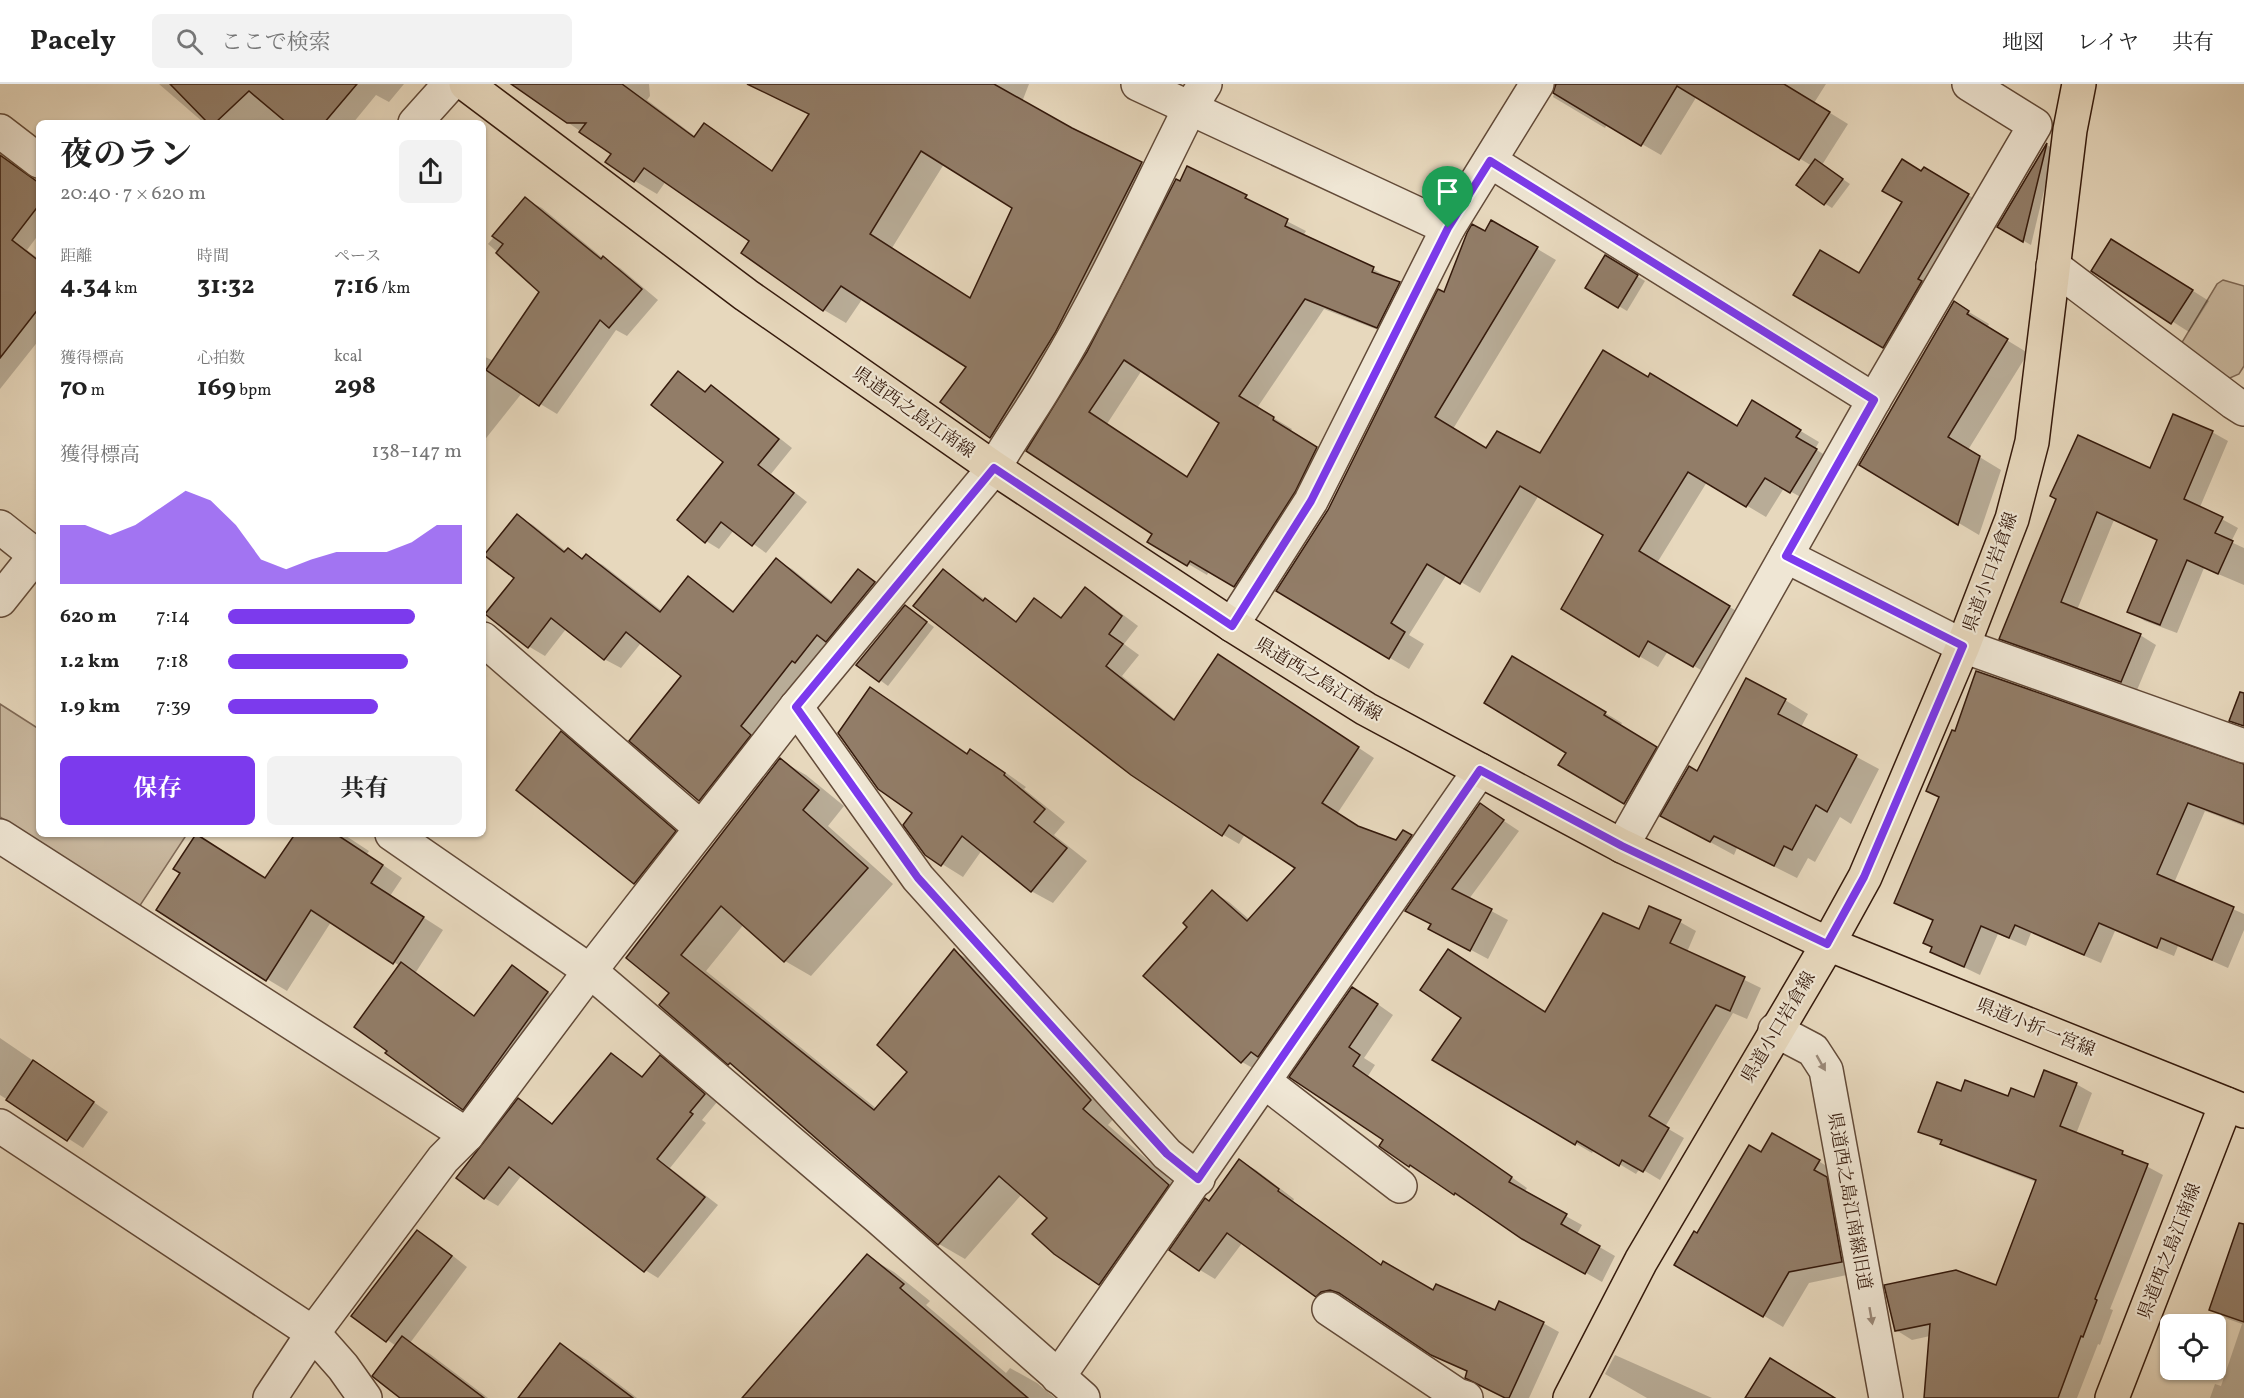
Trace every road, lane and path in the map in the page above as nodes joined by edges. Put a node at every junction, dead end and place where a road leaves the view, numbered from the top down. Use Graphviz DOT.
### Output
graph roads {
  1 [pos="450,84"];
  2 [pos="465,84"];
  3 [pos="1138,84"];
  4 [pos="1537,84"];
  5 [pos="1969,84"];
  6 [pos="2079,84"];
  7 [pos="1197,96"];
  8 [pos="418,120"];
  9 [pos="2035,125"];
  10 [pos="2070,130"];
  11 [pos="0,131"];
  12 [pos="36,159"];
  13 [pos="1490,161"];
  14 [pos="1448,228"];
  15 [pos="2053,266"];
  16 [pos="1874,400"];
  17 [pos="2244,409"];
  18 [pos="994,468"];
  19 [pos="0,527"];
  20 [pos="36,554"];
  21 [pos="1786,556"];
  22 [pos="36,557"];
  23 [pos="0,600"];
  24 [pos="1232,626"];
  25 [pos="486,642"];
  26 [pos="1963,646"];
  27 [pos="796,707"];
  28 [pos="2244,746"];
  29 [pos="1480,770"];
  30 [pos="701,828"];
  31 [pos="0,836"];
  32 [pos="396,837"];
  33 [pos="1622,846"];
  34 [pos="1827,944"];
  35 [pos="590,971"];
  36 [pos="1775,1030"];
  37 [pos="1265,1082"];
  38 [pos="2235,1107"];
  39 [pos="0,1126"];
  40 [pos="467,1135"];
  41 [pos="1198,1179"];
  42 [pos="1400,1186"];
  43 [pos="1329,1309"];
  44 [pos="313,1333"];
  45 [pos="1070,1388"];
  46 [pos="270,1398"];
  47 [pos="365,1398"];
  48 [pos="1466,1398"];
  49 [pos="1569,1398"];
  50 [pos="1886,1398"];
  51 [pos="2112,1398"];
  1 -- 8 [label="street"];
  2 -- 18 [label="main road, 県道西之島江南線"];
  3 -- 7 [label="street"];
  4 -- 13 [label="street"];
  5 -- 9 [label="street"];
  6 -- 10 [label="main road, 県道小口岩倉線"];
  7 -- 14 [label="street"];
  7 -- 18 [label="street"];
  9 -- 10 [label="street"];
  9 -- 16 [label="street"];
  10 -- 15 [label="main road, 県道小口岩倉線"];
  11 -- 12 [label="street"];
  13 -- 14 [label="street"];
  13 -- 16 [label="street"];
  14 -- 24 [label="street"];
  15 -- 17 [label="street"];
  15 -- 26 [label="main road, 県道小口岩倉線"];
  16 -- 21 [label="street"];
  18 -- 24 [label="main road, 県道西之島江南線"];
  18 -- 27 [label="street"];
  19 -- 20 [label="street"];
  21 -- 26 [label="street"];
  21 -- 33 [label="street"];
  22 -- 23 [label="street"];
  24 -- 29 [label="main road, 県道西之島江南線"];
  25 -- 30 [label="street"];
  26 -- 28 [label="street"];
  26 -- 34 [label="main road, 県道小口岩倉線"];
  27 -- 30 [label="street"];
  27 -- 41 [label="street"];
  29 -- 33 [label="main road, 県道西之島江南線"];
  29 -- 37 [label="street"];
  30 -- 35 [label="street"];
  31 -- 40 [label="street"];
  32 -- 35 [label="street"];
  33 -- 34 [label="main road, 県道西之島江南線"];
  34 -- 36 [label="main road, 県道小口岩倉線"];
  34 -- 38 [label="main road, 県道小折一宮線"];
  35 -- 40 [label="street"];
  35 -- 45 [label="street"];
  36 -- 49 [label="main road, 県道小口岩倉線"];
  36 -- 50 [label="street, 県道西之島江南線旧道, one-way"];
  37 -- 41 [label="street"];
  37 -- 42 [label="street"];
  38 -- 51 [label="main road, 県道西之島江南線"];
  39 -- 44 [label="street"];
  40 -- 44 [label="street"];
  41 -- 45 [label="street"];
  43 -- 48 [label="street"];
  44 -- 46 [label="street"];
  44 -- 47 [label="street"];
}
